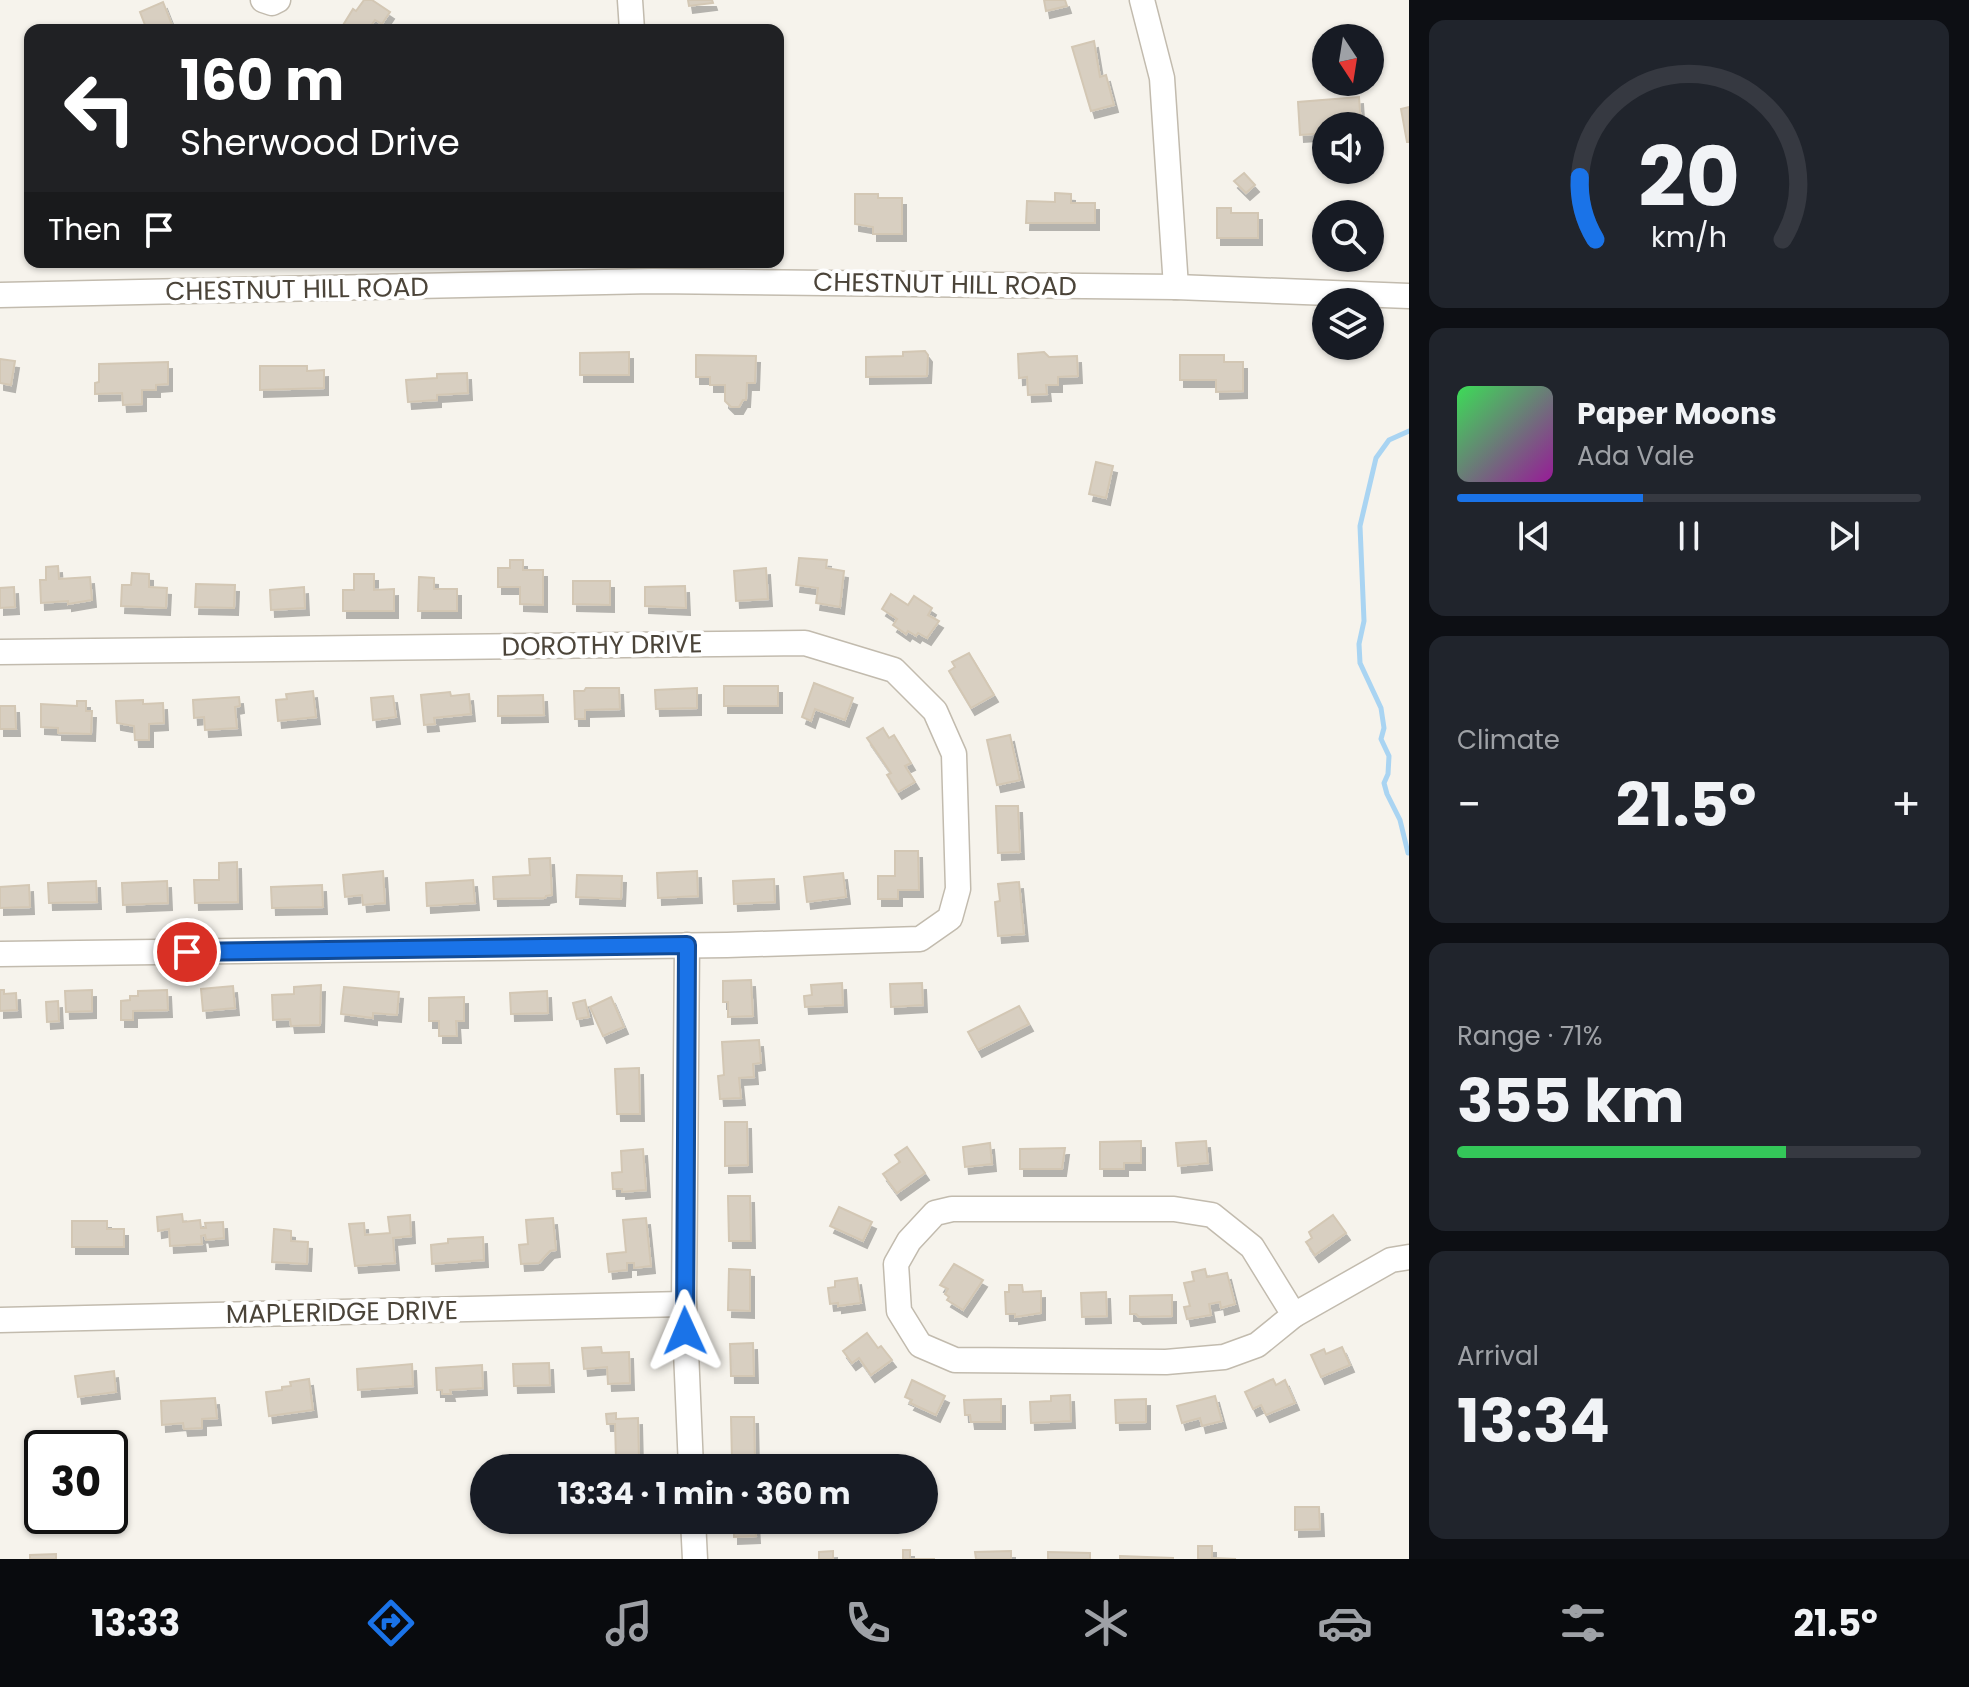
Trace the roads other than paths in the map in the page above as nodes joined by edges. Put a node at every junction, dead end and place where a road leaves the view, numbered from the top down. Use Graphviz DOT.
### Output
graph roads {
  1 [pos="263,0"];
  2 [pos="278,0"];
  3 [pos="630,0"];
  4 [pos="1142,0"];
  5 [pos="632,24"];
  6 [pos="653,272"];
  7 [pos="1176,287"];
  8 [pos="0,295"];
  9 [pos="1409,296"];
  10 [pos="0,652"];
  11 [pos="687,945"];
  12 [pos="0,954"];
  13 [pos="1409,1257"];
  14 [pos="684,1304"];
  15 [pos="1294,1315"];
  16 [pos="0,1320"];
  17 [pos="690,1454"];
  18 [pos="694,1534"];
  19 [pos="695,1559"];
  1 -- 2 [label="street"];
  3 -- 5 [label="street"];
  4 -- 7 [label="street"];
  6 -- 7 [label="street, CHESTNUT HILL ROAD"];
  6 -- 8 [label="street, CHESTNUT HILL ROAD"];
  7 -- 9 [label="street, CHESTNUT HILL ROAD"];
  10 -- 11 [label="street, DOROTHY DRIVE"];
  11 -- 12 [label="street"];
  11 -- 14 [label="street"];
  13 -- 15 [label="street"];
  14 -- 16 [label="street, MAPLERIDGE DRIVE"];
  14 -- 17 [label="street"];
  15 -- 15 [label="street"];
  18 -- 19 [label="street"];
}
